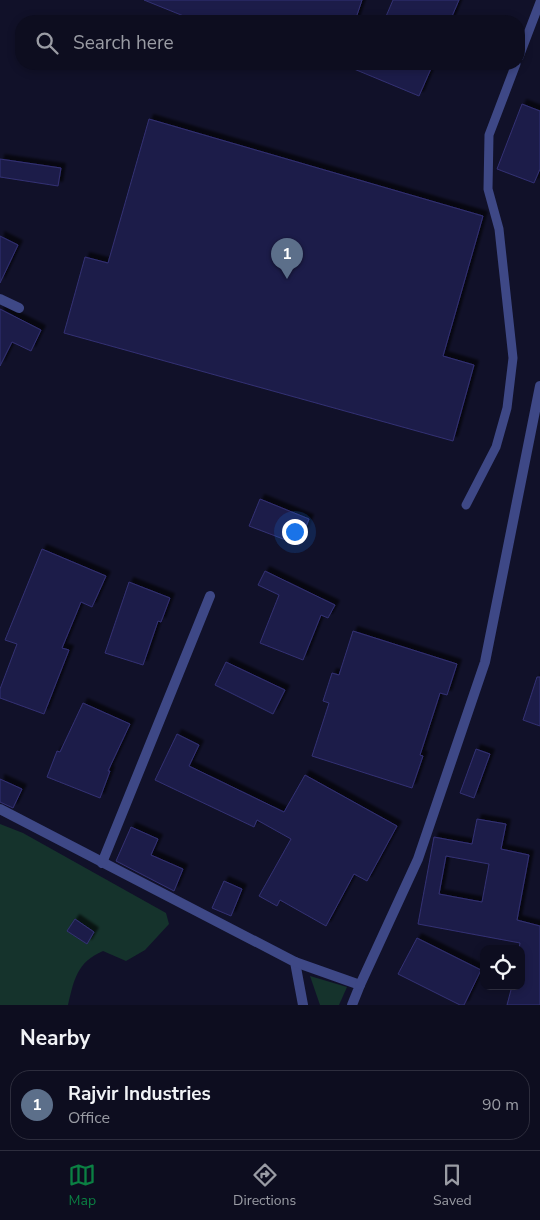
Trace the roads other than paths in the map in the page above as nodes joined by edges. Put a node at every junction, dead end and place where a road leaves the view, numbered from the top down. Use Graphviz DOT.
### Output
graph roads {
  1 [pos="540,2"];
  2 [pos="525,41"];
  3 [pos="514,70"];
  4 [pos="0,299"];
  5 [pos="19,308"];
  6 [pos="540,386"];
  7 [pos="466,506"];
  8 [pos="210,596"];
  9 [pos="0,809"];
  10 [pos="102,862"];
  11 [pos="295,962"];
  12 [pos="360,985"];
  13 [pos="303,1005"];
  14 [pos="352,1005"];
  1 -- 2 [label="lane"];
  3 -- 7 [label="lane"];
  4 -- 5 [label="street"];
  6 -- 12 [label="street"];
  8 -- 10 [label="street"];
  9 -- 10 [label="street"];
  10 -- 11 [label="street"];
  11 -- 12 [label="street"];
  11 -- 13 [label="street"];
  12 -- 14 [label="street"];
}
